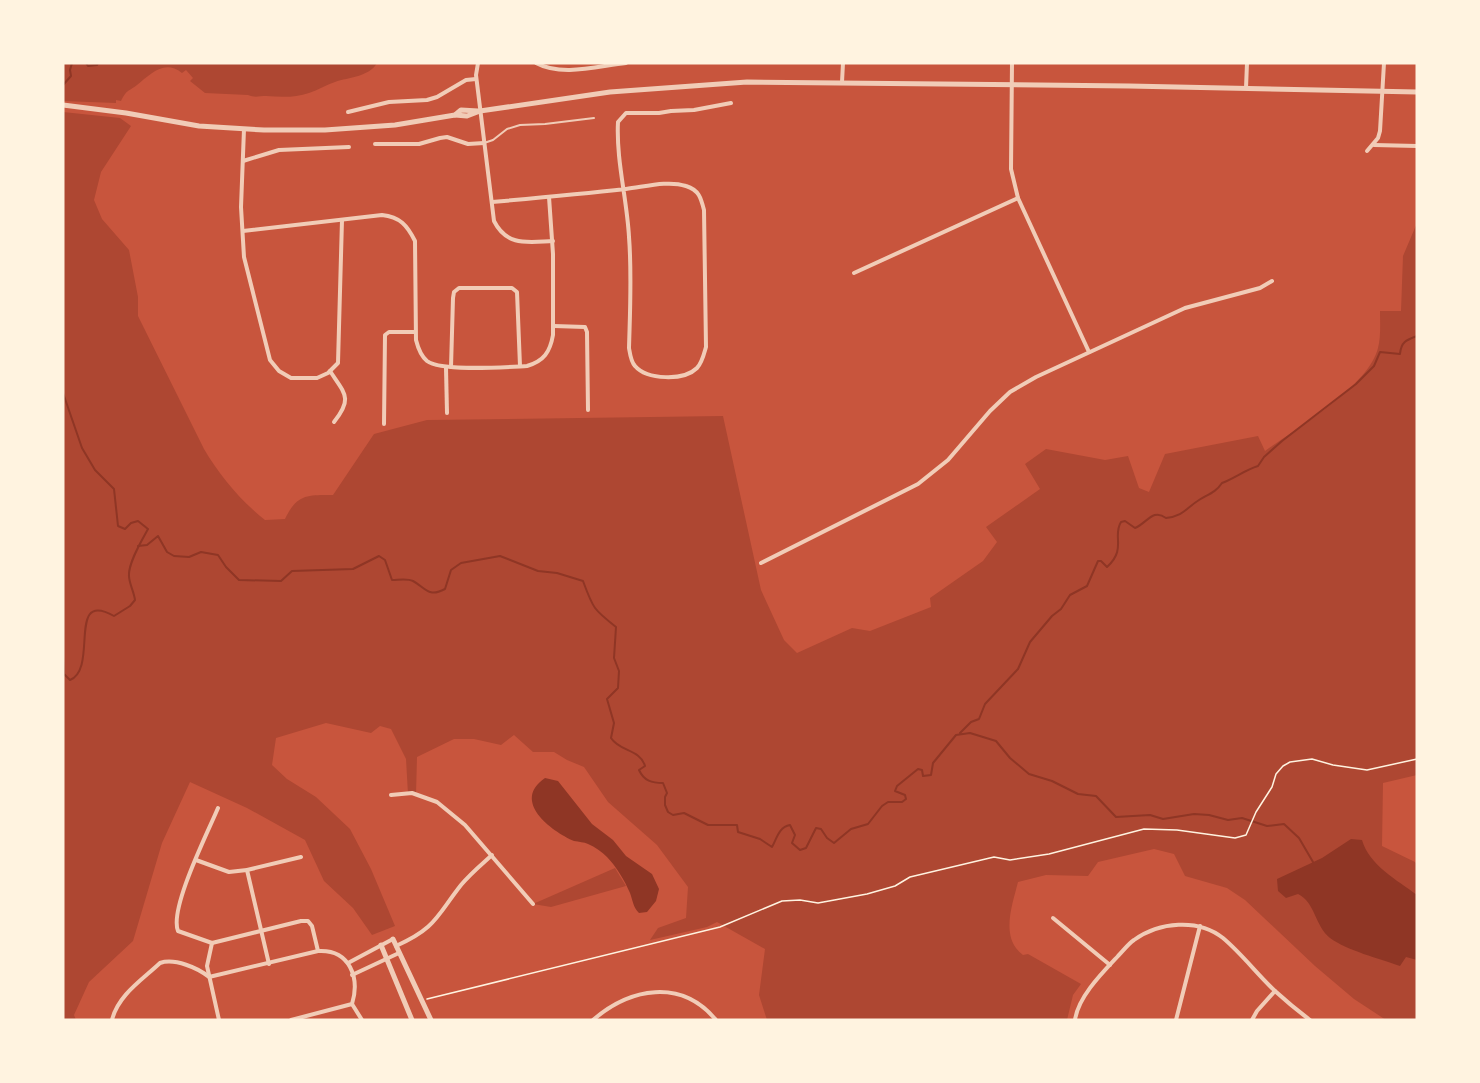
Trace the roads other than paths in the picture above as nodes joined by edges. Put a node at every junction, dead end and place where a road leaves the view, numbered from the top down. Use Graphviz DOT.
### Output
graph roads {
  1 [pos="478,63"];
  2 [pos="536,63"];
  3 [pos="626,63"];
  4 [pos="843,63"];
  5 [pos="1012,63"];
  6 [pos="1247,63"];
  7 [pos="1384,63"];
  8 [pos="476,79"];
  9 [pos="842,82"];
  10 [pos="1012,85"];
  11 [pos="1246,89"];
  12 [pos="1382,92"];
  13 [pos="1417,92"];
  14 [pos="731,103"];
  15 [pos="63,105"];
  16 [pos="480,111"];
  17 [pos="348,112"];
  18 [pos="594,118"];
  19 [pos="244,129"];
  20 [pos="484,143"];
  21 [pos="375,144"];
  22 [pos="1374,145"];
  23 [pos="1417,146"];
  24 [pos="349,147"];
  25 [pos="1367,152"];
  26 [pos="243,161"];
  27 [pos="624,189"];
  28 [pos="549,197"];
  29 [pos="1018,198"];
  30 [pos="492,202"];
  31 [pos="342,220"];
  32 [pos="243,231"];
  33 [pos="553,241"];
  34 [pos="854,273"];
  35 [pos="1272,281"];
  36 [pos="554,326"];
  37 [pos="415,332"];
  38 [pos="1089,352"];
  39 [pos="520,366"];
  40 [pos="448,368"];
  41 [pos="330,371"];
  42 [pos="588,410"];
  43 [pos="447,413"];
  44 [pos="334,422"];
  45 [pos="384,424"];
  46 [pos="760,563"];
  47 [pos="391,795"];
  48 [pos="218,808"];
  49 [pos="492,855"];
  50 [pos="301,856"];
  51 [pos="196,860"];
  52 [pos="247,870"];
  53 [pos="532,904"];
  54 [pos="1053,918"];
  55 [pos="1200,926"];
  56 [pos="261,930"];
  57 [pos="393,939"];
  58 [pos="212,943"];
  59 [pos="381,945"];
  60 [pos="396,946"];
  61 [pos="318,951"];
  62 [pos="399,953"];
  63 [pos="386,958"];
  64 [pos="348,963"];
  65 [pos="269,964"];
  66 [pos="1110,965"];
  67 [pos="352,975"];
  68 [pos="209,977"];
  69 [pos="1275,991"];
  70 [pos="352,1004"];
  71 [pos="112,1020"];
  72 [pos="219,1020"];
  73 [pos="291,1020"];
  74 [pos="362,1020"];
  75 [pos="412,1020"];
  76 [pos="431,1020"];
  77 [pos="593,1020"];
  78 [pos="716,1020"];
  79 [pos="1075,1020"];
  80 [pos="1176,1020"];
  81 [pos="1252,1020"];
  82 [pos="1310,1020"];
  1 -- 8 [label="street"];
  2 -- 3 [label="street"];
  4 -- 9 [label="street"];
  5 -- 10 [label="street"];
  6 -- 11 [label="street"];
  7 -- 12 [label="street"];
  8 -- 16 [label="street"];
  8 -- 17 [label="street"];
  9 -- 10 [label="street"];
  9 -- 16 [label="street"];
  10 -- 11 [label="street"];
  10 -- 29 [label="street"];
  11 -- 12 [label="street"];
  12 -- 13 [label="street"];
  12 -- 22 [label="street"];
  14 -- 27 [label="street"];
  15 -- 19 [label="street"];
  16 -- 19 [label="street"];
  16 -- 20 [label="street"];
  18 -- 20 [label="lane"];
  19 -- 26 [label="street"];
  20 -- 21 [label="street"];
  20 -- 30 [label="street"];
  22 -- 23 [label="street"];
  22 -- 25 [label="street"];
  24 -- 26 [label="street"];
  26 -- 32 [label="street"];
  27 -- 27 [label="street"];
  27 -- 28 [label="street"];
  28 -- 30 [label="street"];
  28 -- 33 [label="street"];
  29 -- 34 [label="street"];
  29 -- 38 [label="street"];
  30 -- 33 [label="street"];
  31 -- 32 [label="street"];
  31 -- 37 [label="street"];
  31 -- 41 [label="street"];
  32 -- 41 [label="street"];
  33 -- 36 [label="street"];
  35 -- 38 [label="street"];
  36 -- 39 [label="street"];
  36 -- 42 [label="street"];
  37 -- 40 [label="street"];
  37 -- 45 [label="street"];
  38 -- 46 [label="street"];
  39 -- 40 [label="street"];
  39 -- 40 [label="street"];
  40 -- 43 [label="street"];
  41 -- 44 [label="street"];
  47 -- 49 [label="street"];
  48 -- 51 [label="street"];
  49 -- 53 [label="street"];
  49 -- 60 [label="street"];
  50 -- 52 [label="street"];
  51 -- 52 [label="street"];
  51 -- 58 [label="street"];
  52 -- 56 [label="street"];
  54 -- 66 [label="street"];
  55 -- 66 [label="street"];
  55 -- 69 [label="street"];
  55 -- 80 [label="street"];
  56 -- 58 [label="street"];
  56 -- 61 [label="street"];
  56 -- 65 [label="street"];
  57 -- 59 [label="street"];
  57 -- 60 [label="street"];
  58 -- 68 [label="street"];
  59 -- 63 [label="street"];
  59 -- 64 [label="street"];
  60 -- 62 [label="street"];
  61 -- 64 [label="street"];
  61 -- 65 [label="street"];
  62 -- 63 [label="street"];
  62 -- 76 [label="street"];
  63 -- 67 [label="street"];
  63 -- 75 [label="street"];
  64 -- 67 [label="street"];
  65 -- 68 [label="street"];
  66 -- 79 [label="street"];
  67 -- 70 [label="street"];
  68 -- 71 [label="street"];
  68 -- 72 [label="street"];
  69 -- 81 [label="street"];
  69 -- 82 [label="street"];
  70 -- 73 [label="street"];
  70 -- 74 [label="street"];
  77 -- 78 [label="street"];
}
